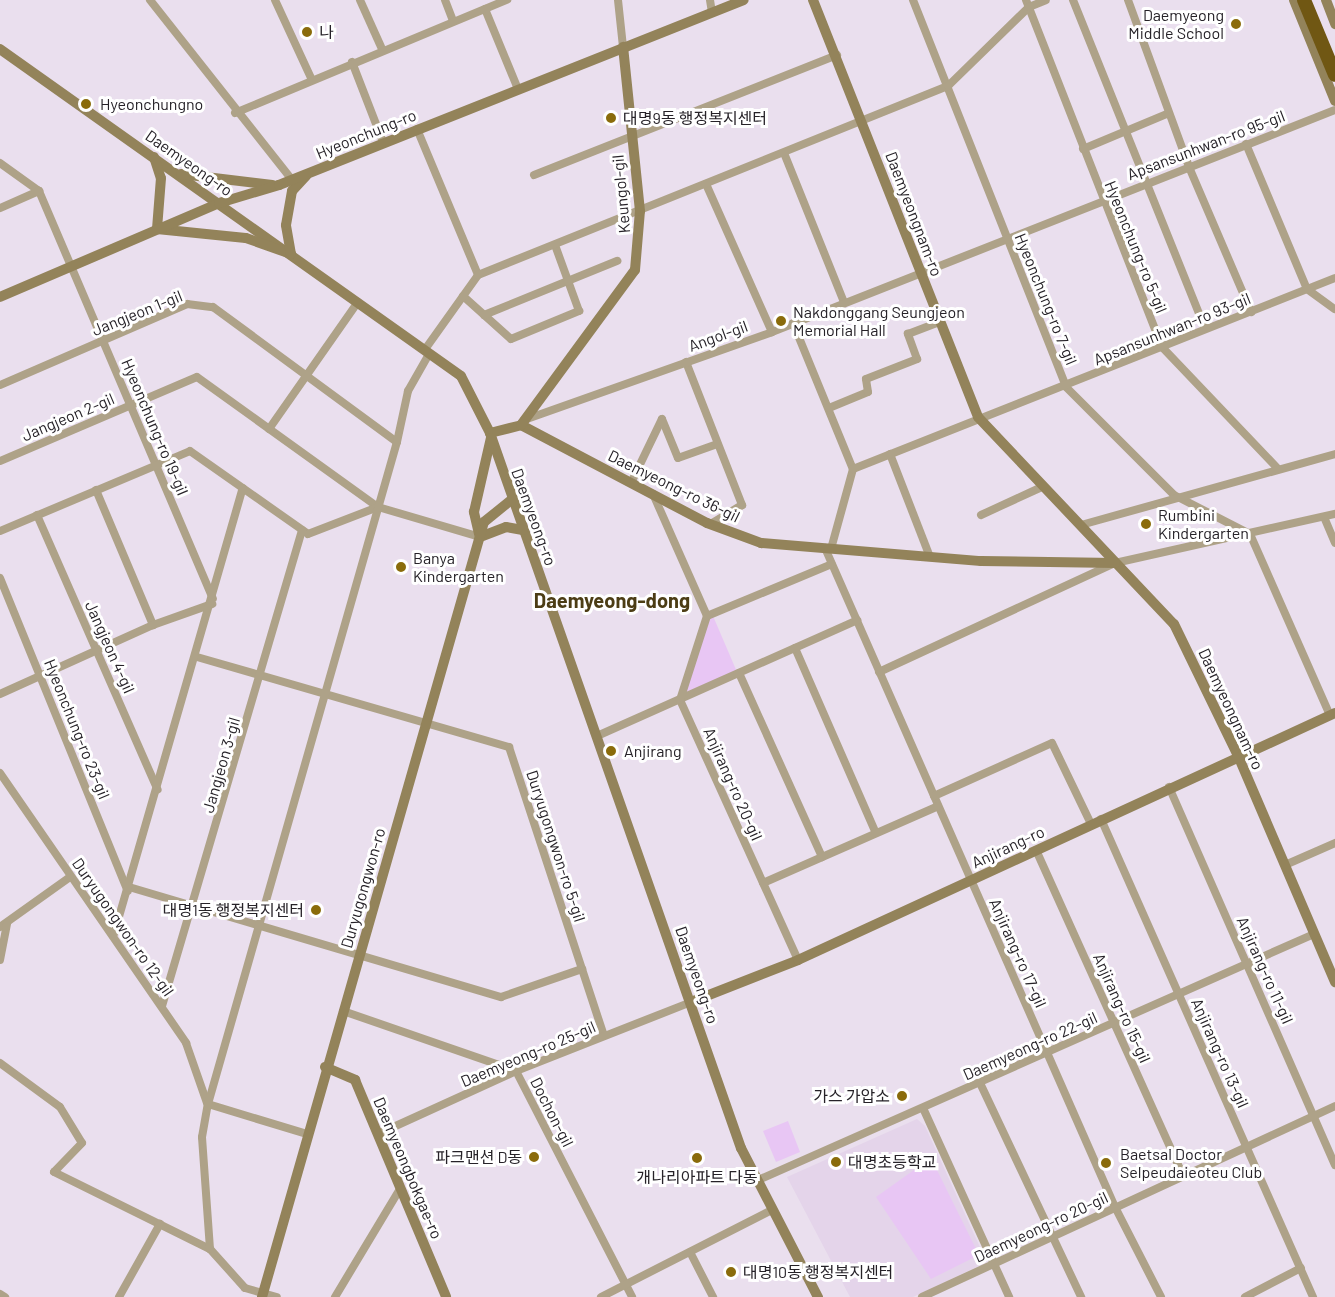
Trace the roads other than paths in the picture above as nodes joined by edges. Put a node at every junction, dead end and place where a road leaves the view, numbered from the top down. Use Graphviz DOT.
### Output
graph roads {
  1 [pos="150,0"];
  2 [pos="275,0"];
  3 [pos="360,0"];
  4 [pos="445,0"];
  5 [pos="507,0"];
  6 [pos="618,0"];
  7 [pos="711,0"];
  8 [pos="744,0"];
  9 [pos="813,0"];
  10 [pos="914,0"];
  11 [pos="1046,0"];
  12 [pos="1073,0"];
  13 [pos="1128,0"];
  14 [pos="1294,0"];
  15 [pos="1304,0"];
  16 [pos="1314,0"];
  17 [pos="1326,0"];
  18 [pos="1028,4"];
  19 [pos="485,9"];
  20 [pos="712,13"];
  21 [pos="1313,20"];
  22 [pos="453,21"];
  23 [pos="1335,24"];
  24 [pos="623,47"];
  25 [pos="0,49"];
  26 [pos="382,49"];
  27 [pos="1335,52"];
  28 [pos="837,55"];
  29 [pos="352,62"];
  30 [pos="1335,75"];
  31 [pos="312,80"];
  32 [pos="948,86"];
  33 [pos="518,89"];
  34 [pos="1335,99"];
  35 [pos="1335,110"];
  36 [pos="235,113"];
  37 [pos="1169,113"];
  38 [pos="862,123"];
  39 [pos="417,129"];
  40 [pos="1125,132"];
  41 [pos="631,134"];
  42 [pos="383,142"];
  43 [pos="1246,144"];
  44 [pos="1083,149"];
  45 [pos="784,153"];
  46 [pos="154,157"];
  47 [pos="0,163"];
  48 [pos="1188,166"];
  49 [pos="308,173"];
  50 [pos="178,174"];
  51 [pos="534,175"];
  52 [pos="292,180"];
  53 [pos="706,184"];
  54 [pos="1145,184"];
  55 [pos="279,185"];
  56 [pos="39,191"];
  57 [pos="1102,200"];
  58 [pos="219,203"];
  59 [pos="0,208"];
  60 [pos="640,211"];
  61 [pos="157,229"];
  62 [pos="1006,237"];
  63 [pos="555,245"];
  64 [pos="291,254"];
  65 [pos="617,261"];
  66 [pos="71,268"];
  67 [pos="920,271"];
  68 [pos="478,275"];
  69 [pos="1335,278"];
  70 [pos="568,281"];
  71 [pos="1307,289"];
  72 [pos="463,296"];
  73 [pos="0,297"];
  74 [pos="358,302"];
  75 [pos="844,302"];
  76 [pos="1335,309"];
  77 [pos="1251,312"];
  78 [pos="484,315"];
  79 [pos="939,322"];
  80 [pos="794,323"];
  81 [pos="1205,328"];
  82 [pos="772,332"];
  83 [pos="103,341"];
  84 [pos="1162,347"];
  85 [pos="428,351"];
  86 [pos="686,362"];
  87 [pos="306,376"];
  88 [pos="0,385"];
  89 [pos="1066,387"];
  90 [pos="131,405"];
  91 [pos="829,408"];
  92 [pos="978,417"];
  93 [pos="523,422"];
  94 [pos="269,429"];
  95 [pos="491,436"];
  96 [pos="397,442"];
  97 [pos="717,444"];
  98 [pos="890,454"];
  99 [pos="1335,454"];
  100 [pos="0,461"];
  101 [pos="156,465"];
  102 [pos="1278,469"];
  103 [pos="853,470"];
  104 [pos="631,483"];
  105 [pos="1042,487"];
  106 [pos="243,488"];
  107 [pos="96,490"];
  108 [pos="653,494"];
  109 [pos="1174,495"];
  110 [pos="512,499"];
  111 [pos="378,507"];
  112 [pos="1335,514"];
  113 [pos="38,515"];
  114 [pos="981,515"];
  115 [pos="1324,517"];
  116 [pos="710,524"];
  117 [pos="1082,525"];
  118 [pos="302,530"];
  119 [pos="523,530"];
  120 [pos="0,531"];
  121 [pos="1250,534"];
  122 [pos="480,537"];
  123 [pos="1335,543"];
  124 [pos="828,549"];
  125 [pos="930,557"];
  126 [pos="1115,563"];
  127 [pos="832,564"];
  128 [pos="0,578"];
  129 [pos="212,601"];
  130 [pos="707,616"];
  131 [pos="857,620"];
  132 [pos="153,625"];
  133 [pos="795,648"];
  134 [pos="96,650"];
  135 [pos="197,657"];
  136 [pos="879,672"];
  137 [pos="739,673"];
  138 [pos="40,675"];
  139 [pos="261,676"];
  140 [pos="0,694"];
  141 [pos="326,695"];
  142 [pos="680,699"];
  143 [pos="1332,714"];
  144 [pos="424,723"];
  145 [pos="597,736"];
  146 [pos="1239,758"];
  147 [pos="0,773"];
  148 [pos="1169,787"];
  149 [pos="158,790"];
  150 [pos="934,796"];
  151 [pos="938,806"];
  152 [pos="1096,821"];
  153 [pos="876,833"];
  154 [pos="1335,843"];
  155 [pos="1036,850"];
  156 [pos="822,857"];
  157 [pos="1285,865"];
  158 [pos="70,877"];
  159 [pos="971,881"];
  160 [pos="763,883"];
  161 [pos="129,889"];
  162 [pos="194,906"];
  163 [pos="260,924"];
  164 [pos="3,926"];
  165 [pos="114,934"];
  166 [pos="1314,934"];
  167 [pos="360,954"];
  168 [pos="0,960"];
  169 [pos="798,960"];
  170 [pos="1247,964"];
  171 [pos="582,969"];
  172 [pos="1335,982"];
  173 [pos="1179,994"];
  174 [pos="692,1002"];
  175 [pos="162,1006"];
  176 [pos="343,1011"];
  177 [pos="1114,1023"];
  178 [pos="604,1036"];
  179 [pos="1047,1053"];
  180 [pos="0,1063"];
  181 [pos="325,1067"];
  182 [pos="516,1071"];
  183 [pos="980,1083"];
  184 [pos="208,1104"];
  185 [pos="1335,1106"];
  186 [pos="922,1108"];
  187 [pos="1314,1116"];
  188 [pos="307,1134"];
  189 [pos="378,1134"];
  190 [pos="1247,1147"];
  191 [pos="1335,1165"];
  192 [pos="1183,1176"];
  193 [pos="756,1181"];
  194 [pos="400,1189"];
  195 [pos="1115,1207"];
  196 [pos="772,1210"];
  197 [pos="160,1224"];
  198 [pos="1051,1238"];
  199 [pos="210,1249"];
  200 [pos="690,1252"];
  201 [pos="992,1265"];
  202 [pos="1300,1268"];
  203 [pos="626,1285"];
  204 [pos="0,1294"];
  205 [pos="262,1295"];
  206 [pos="928,1296"];
  207 [pos="5,1297"];
  208 [pos="119,1297"];
  209 [pos="278,1297"];
  210 [pos="335,1297"];
  211 [pos="446,1297"];
  212 [pos="601,1297"];
  213 [pos="632,1297"];
  214 [pos="713,1297"];
  215 [pos="818,1297"];
  216 [pos="1009,1297"];
  217 [pos="1081,1297"];
  218 [pos="1161,1297"];
  219 [pos="1245,1297"];
  220 [pos="1313,1297"];
  1 -- 36 [label="street"];
  2 -- 31 [label="street"];
  3 -- 26 [label="street"];
  4 -- 22 [label="street"];
  5 -- 19 [label="street"];
  6 -- 24 [label="street, Keungol-gil"];
  7 -- 20 [label="street"];
  8 -- 20 [label="main road, Hyeonchung-ro"];
  9 -- 28 [label="main road, Daemyeongnam-ro"];
  10 -- 32 [label="street, Hyeonchung-ro 7-gil"];
  11 -- 18 [label="street"];
  12 -- 40 [label="street"];
  13 -- 37 [label="street"];
  14 -- 34 [label="main road"];
  15 -- 21 [label="highway"];
  16 -- 27 [label="highway"];
  17 -- 23 [label="main road"];
  18 -- 32 [label="street"];
  18 -- 44 [label="street, Hyeonchung-ro 5-gil"];
  19 -- 22 [label="street"];
  19 -- 33 [label="street"];
  20 -- 24 [label="main road, Hyeonchung-ro"];
  21 -- 30 [label="highway"];
  21 -- 34 [label="main road"];
  22 -- 26 [label="street"];
  24 -- 33 [label="main road, Hyeonchung-ro"];
  24 -- 41 [label="main road, Keungol-gil"];
  25 -- 46 [label="main road, Daemyeong-ro"];
  26 -- 29 [label="street"];
  28 -- 38 [label="main road, Daemyeongnam-ro"];
  28 -- 41 [label="street"];
  29 -- 31 [label="street"];
  29 -- 42 [label="street"];
  31 -- 36 [label="street"];
  32 -- 38 [label="street"];
  32 -- 62 [label="street, Hyeonchung-ro 7-gil"];
  33 -- 39 [label="main road, Hyeonchung-ro"];
  35 -- 43 [label="street, Apsansunhwan-ro 95-gil"];
  36 -- 52 [label="street"];
  37 -- 40 [label="street"];
  37 -- 48 [label="street"];
  38 -- 45 [label="street"];
  38 -- 67 [label="main road, Daemyeongnam-ro"];
  39 -- 42 [label="main road, Hyeonchung-ro"];
  39 -- 68 [label="street"];
  40 -- 44 [label="street"];
  40 -- 54 [label="street"];
  41 -- 51 [label="street"];
  41 -- 60 [label="main road, Keungol-gil"];
  42 -- 49 [label="main road, Hyeonchung-ro"];
  43 -- 48 [label="street, Apsansunhwan-ro 95-gil"];
  43 -- 71 [label="street"];
  44 -- 57 [label="street, Hyeonchung-ro 5-gil"];
  45 -- 53 [label="street"];
  45 -- 75 [label="street"];
  46 -- 50 [label="main road, Daemyeong-ro"];
  46 -- 61 [label="main road"];
  47 -- 56 [label="street"];
  48 -- 54 [label="street, Apsansunhwan-ro 95-gil"];
  48 -- 77 [label="street"];
  49 -- 52 [label="main road, Hyeonchung-ro"];
  49 -- 64 [label="main road"];
  50 -- 55 [label="main road"];
  50 -- 58 [label="main road, Daemyeong-ro"];
  52 -- 55 [label="main road, Hyeonchung-ro"];
  53 -- 60 [label="street"];
  53 -- 82 [label="street"];
  54 -- 57 [label="street, Apsansunhwan-ro 95-gil"];
  54 -- 81 [label="street"];
  55 -- 58 [label="main road, Hyeonchung-ro"];
  56 -- 59 [label="street"];
  56 -- 66 [label="street, Hyeonchung-ro 19-gil"];
  57 -- 62 [label="street, Apsansunhwan-ro 95-gil"];
  57 -- 84 [label="street, Hyeonchung-ro 5-gil"];
  58 -- 61 [label="main road, Hyeonchung-ro"];
  58 -- 64 [label="main road, Daemyeong-ro"];
  60 -- 63 [label="street"];
  60 -- 93 [label="main road, Keungol-gil"];
  61 -- 64 [label="main road"];
  61 -- 66 [label="main road, Hyeonchung-ro"];
  62 -- 67 [label="street, Apsansunhwan-ro 95-gil"];
  62 -- 89 [label="street, Hyeonchung-ro 7-gil"];
  63 -- 68 [label="street"];
  63 -- 70 [label="street"];
  64 -- 74 [label="main road, Daemyeong-ro"];
  65 -- 70 [label="street"];
  66 -- 73 [label="main road, Hyeonchung-ro"];
  66 -- 83 [label="street, Hyeonchung-ro 19-gil"];
  67 -- 75 [label="street, Angol-gil"];
  67 -- 79 [label="main road, Daemyeongnam-ro"];
  68 -- 72 [label="street"];
  69 -- 71 [label="street, Apsansunhwan-ro 93-gil"];
  70 -- 78 [label="street"];
  70 -- 78 [label="street"];
  71 -- 76 [label="street"];
  71 -- 77 [label="street, Apsansunhwan-ro 93-gil"];
  72 -- 78 [label="street"];
  72 -- 85 [label="street"];
  74 -- 85 [label="main road, Daemyeong-ro"];
  74 -- 87 [label="street"];
  75 -- 80 [label="street, Angol-gil"];
  77 -- 81 [label="street, Apsansunhwan-ro 93-gil"];
  79 -- 91 [label="street"];
  79 -- 92 [label="main road, Daemyeongnam-ro"];
  80 -- 82 [label="street, Angol-gil"];
  80 -- 91 [label="street"];
  81 -- 84 [label="street, Apsansunhwan-ro 93-gil"];
  82 -- 86 [label="street, Angol-gil"];
  83 -- 87 [label="street, Jangjeon 1-gil"];
  83 -- 88 [label="street, Jangjeon 1-gil"];
  83 -- 90 [label="street, Hyeonchung-ro 19-gil"];
  84 -- 89 [label="street, Apsansunhwan-ro 93-gil"];
  84 -- 102 [label="street, Hyeonchung-ro 5-gil"];
  85 -- 95 [label="main road, Daemyeong-ro"];
  85 -- 96 [label="street"];
  86 -- 93 [label="street, Angol-gil"];
  86 -- 97 [label="street"];
  87 -- 94 [label="street"];
  87 -- 96 [label="street, Jangjeon 1-gil"];
  89 -- 92 [label="street, Apsansunhwan-ro 93-gil"];
  89 -- 109 [label="street, Hyeonchung-ro 7-gil"];
  90 -- 94 [label="street, Jangjeon 2-gil"];
  90 -- 100 [label="street, Jangjeon 2-gil"];
  90 -- 101 [label="street, Hyeonchung-ro 19-gil"];
  91 -- 103 [label="street"];
  92 -- 98 [label="street, Apsansunhwan-ro 93-gil"];
  92 -- 105 [label="main road, Daemyeongnam-ro"];
  93 -- 95 [label="main road"];
  93 -- 104 [label="main road, Daemyeong-ro 36-gil"];
  94 -- 111 [label="street, Jangjeon 2-gil"];
  95 -- 110 [label="main road, Daemyeong-ro"];
  95 -- 122 [label="main road"];
  96 -- 111 [label="street"];
  97 -- 104 [label="street"];
  97 -- 116 [label="street"];
  98 -- 103 [label="street, Apsansunhwan-ro 93-gil"];
  98 -- 125 [label="street"];
  99 -- 102 [label="street"];
  101 -- 106 [label="street"];
  101 -- 107 [label="street"];
  101 -- 129 [label="street, Hyeonchung-ro 19-gil"];
  102 -- 109 [label="street"];
  103 -- 124 [label="street"];
  104 -- 108 [label="main road, Daemyeong-ro 36-gil"];
  105 -- 114 [label="street"];
  105 -- 117 [label="main road, Daemyeongnam-ro"];
  106 -- 118 [label="street"];
  106 -- 129 [label="street"];
  107 -- 113 [label="street"];
  107 -- 132 [label="street"];
  108 -- 116 [label="main road, Daemyeong-ro 36-gil"];
  108 -- 130 [label="street"];
  109 -- 117 [label="street"];
  109 -- 121 [label="street, Hyeonchung-ro 7-gil"];
  110 -- 119 [label="main road, Daemyeong-ro"];
  110 -- 122 [label="main road, Duryugongwon-ro"];
  111 -- 118 [label="street"];
  111 -- 122 [label="street"];
  111 -- 141 [label="street"];
  112 -- 115 [label="street"];
  113 -- 120 [label="street"];
  113 -- 134 [label="street, Jangjeon 4-gil"];
  115 -- 121 [label="street"];
  115 -- 123 [label="street"];
  116 -- 124 [label="main road, Daemyeong-ro 36-gil"];
  117 -- 126 [label="main road, Daemyeongnam-ro"];
  118 -- 139 [label="street, Jangjeon 3-gil"];
  119 -- 122 [label="main road"];
  119 -- 145 [label="main road, Daemyeong-ro"];
  121 -- 126 [label="street"];
  121 -- 143 [label="street"];
  122 -- 144 [label="main road, Duryugongwon-ro"];
  124 -- 125 [label="main road, Daemyeong-ro 36-gil"];
  124 -- 127 [label="street, Anjirang-ro 17-gil"];
  125 -- 126 [label="main road, Daemyeong-ro 36-gil"];
  126 -- 136 [label="street"];
  126 -- 146 [label="main road, Daemyeongnam-ro"];
  127 -- 130 [label="street"];
  127 -- 131 [label="street, Anjirang-ro 17-gil"];
  128 -- 138 [label="street, Hyeonchung-ro 23-gil"];
  129 -- 132 [label="street"];
  129 -- 135 [label="street"];
  130 -- 142 [label="street"];
  131 -- 133 [label="street"];
  131 -- 136 [label="street, Anjirang-ro 17-gil"];
  132 -- 134 [label="street"];
  133 -- 137 [label="street"];
  133 -- 153 [label="street"];
  134 -- 138 [label="street"];
  134 -- 149 [label="street, Jangjeon 4-gil"];
  135 -- 139 [label="street"];
  135 -- 149 [label="street"];
  136 -- 150 [label="street, Anjirang-ro 17-gil"];
  137 -- 142 [label="street"];
  137 -- 156 [label="street"];
  138 -- 140 [label="street"];
  138 -- 161 [label="street, Hyeonchung-ro 23-gil"];
  139 -- 141 [label="street"];
  139 -- 162 [label="street, Jangjeon 3-gil"];
  141 -- 144 [label="street"];
  141 -- 163 [label="street"];
  142 -- 145 [label="street"];
  142 -- 160 [label="street, Anjirang-ro 20-gil"];
  143 -- 146 [label="main road, Anjirang-ro"];
  144 -- 167 [label="main road, Duryugongwon-ro"];
  144 -- 171 [label="street, Duryugongwon-ro 5-gil"];
  145 -- 174 [label="main road, Daemyeong-ro"];
  146 -- 148 [label="main road, Anjirang-ro"];
  146 -- 157 [label="main road, Daemyeongnam-ro"];
  147 -- 158 [label="street, Duryugongwon-ro 12-gil"];
  148 -- 152 [label="main road, Anjirang-ro"];
  148 -- 170 [label="street, Anjirang-ro 11-gil"];
  149 -- 161 [label="street"];
  150 -- 151 [label="street, Anjirang-ro 17-gil"];
  150 -- 152 [label="street, Anjirang-ro 13-gil"];
  151 -- 153 [label="street"];
  151 -- 159 [label="street, Anjirang-ro 17-gil"];
  152 -- 155 [label="main road, Anjirang-ro"];
  152 -- 173 [label="street, Anjirang-ro 13-gil"];
  153 -- 156 [label="street"];
  154 -- 157 [label="street"];
  155 -- 159 [label="main road, Anjirang-ro"];
  155 -- 177 [label="street, Anjirang-ro 15-gil"];
  156 -- 160 [label="street"];
  157 -- 166 [label="main road, Daemyeongnam-ro"];
  158 -- 164 [label="street"];
  158 -- 165 [label="street, Duryugongwon-ro 12-gil"];
  159 -- 169 [label="main road, Anjirang-ro"];
  159 -- 179 [label="street, Anjirang-ro 17-gil"];
  160 -- 169 [label="street, Anjirang-ro 20-gil"];
  161 -- 162 [label="street"];
  161 -- 165 [label="street"];
  162 -- 163 [label="street"];
  162 -- 175 [label="street, Jangjeon 3-gil"];
  163 -- 167 [label="street"];
  163 -- 184 [label="street"];
  164 -- 168 [label="street"];
  165 -- 175 [label="street, Duryugongwon-ro 12-gil"];
  166 -- 170 [label="street, Daemyeong-ro 22-gil"];
  166 -- 172 [label="main road, Daemyeongnam-ro"];
  167 -- 171 [label="street"];
  167 -- 176 [label="main road, Duryugongwon-ro"];
  169 -- 174 [label="main road, Anjirang-ro"];
  170 -- 173 [label="street, Daemyeong-ro 22-gil"];
  170 -- 187 [label="street, Anjirang-ro 11-gil"];
  171 -- 178 [label="street, Duryugongwon-ro 5-gil"];
  173 -- 177 [label="street, Daemyeong-ro 22-gil"];
  173 -- 190 [label="street, Anjirang-ro 13-gil"];
  174 -- 178 [label="street, Daemyeong-ro 25-gil"];
  174 -- 193 [label="main road, Daemyeong-ro"];
  175 -- 184 [label="street, Duryugongwon-ro 12-gil"];
  176 -- 181 [label="main road, Duryugongwon-ro"];
  176 -- 182 [label="street, Dochon-gil"];
  177 -- 179 [label="street, Daemyeong-ro 22-gil"];
  177 -- 192 [label="street, Anjirang-ro 15-gil"];
  178 -- 182 [label="street, Daemyeong-ro 25-gil"];
  179 -- 183 [label="street, Daemyeong-ro 22-gil"];
  179 -- 195 [label="street, Anjirang-ro 17-gil"];
  180 -- 197 [label="street"];
  181 -- 188 [label="main road, Duryugongwon-ro"];
  181 -- 189 [label="main road, Daemyeongbokgae-ro"];
  182 -- 189 [label="street, Daemyeong-ro 25-gil"];
  182 -- 203 [label="street, Dochon-gil"];
  183 -- 186 [label="street, Daemyeong-ro 22-gil"];
  183 -- 198 [label="street"];
  184 -- 188 [label="street"];
  184 -- 199 [label="street"];
  185 -- 187 [label="street, Daemyeong-ro 20-gil"];
  186 -- 193 [label="street, Daemyeong-ro 22-gil"];
  186 -- 201 [label="street"];
  187 -- 190 [label="street, Daemyeong-ro 20-gil"];
  187 -- 191 [label="street, Anjirang-ro 11-gil"];
  188 -- 205 [label="main road, Duryugongwon-ro"];
  189 -- 194 [label="main road, Daemyeongbokgae-ro"];
  190 -- 192 [label="street, Daemyeong-ro 20-gil"];
  190 -- 202 [label="street, Anjirang-ro 13-gil"];
  192 -- 195 [label="street, Daemyeong-ro 20-gil"];
  193 -- 196 [label="main road, Daemyeong-ro"];
  194 -- 210 [label="street"];
  194 -- 211 [label="main road, Daemyeongbokgae-ro"];
  195 -- 198 [label="street, Daemyeong-ro 20-gil"];
  195 -- 218 [label="street, Anjirang-ro 17-gil"];
  196 -- 200 [label="street"];
  196 -- 215 [label="main road, Daemyeong-ro"];
  197 -- 199 [label="street"];
  197 -- 208 [label="street"];
  198 -- 201 [label="street, Daemyeong-ro 20-gil"];
  198 -- 217 [label="street"];
  199 -- 205 [label="street"];
  200 -- 203 [label="street"];
  200 -- 214 [label="street"];
  201 -- 206 [label="street, Daemyeong-ro 20-gil"];
  201 -- 216 [label="street"];
  202 -- 219 [label="street"];
  202 -- 220 [label="street, Anjirang-ro 13-gil"];
  203 -- 212 [label="street"];
  203 -- 213 [label="street, Dochon-gil"];
  204 -- 207 [label="street"];
  205 -- 209 [label="street"];
}
